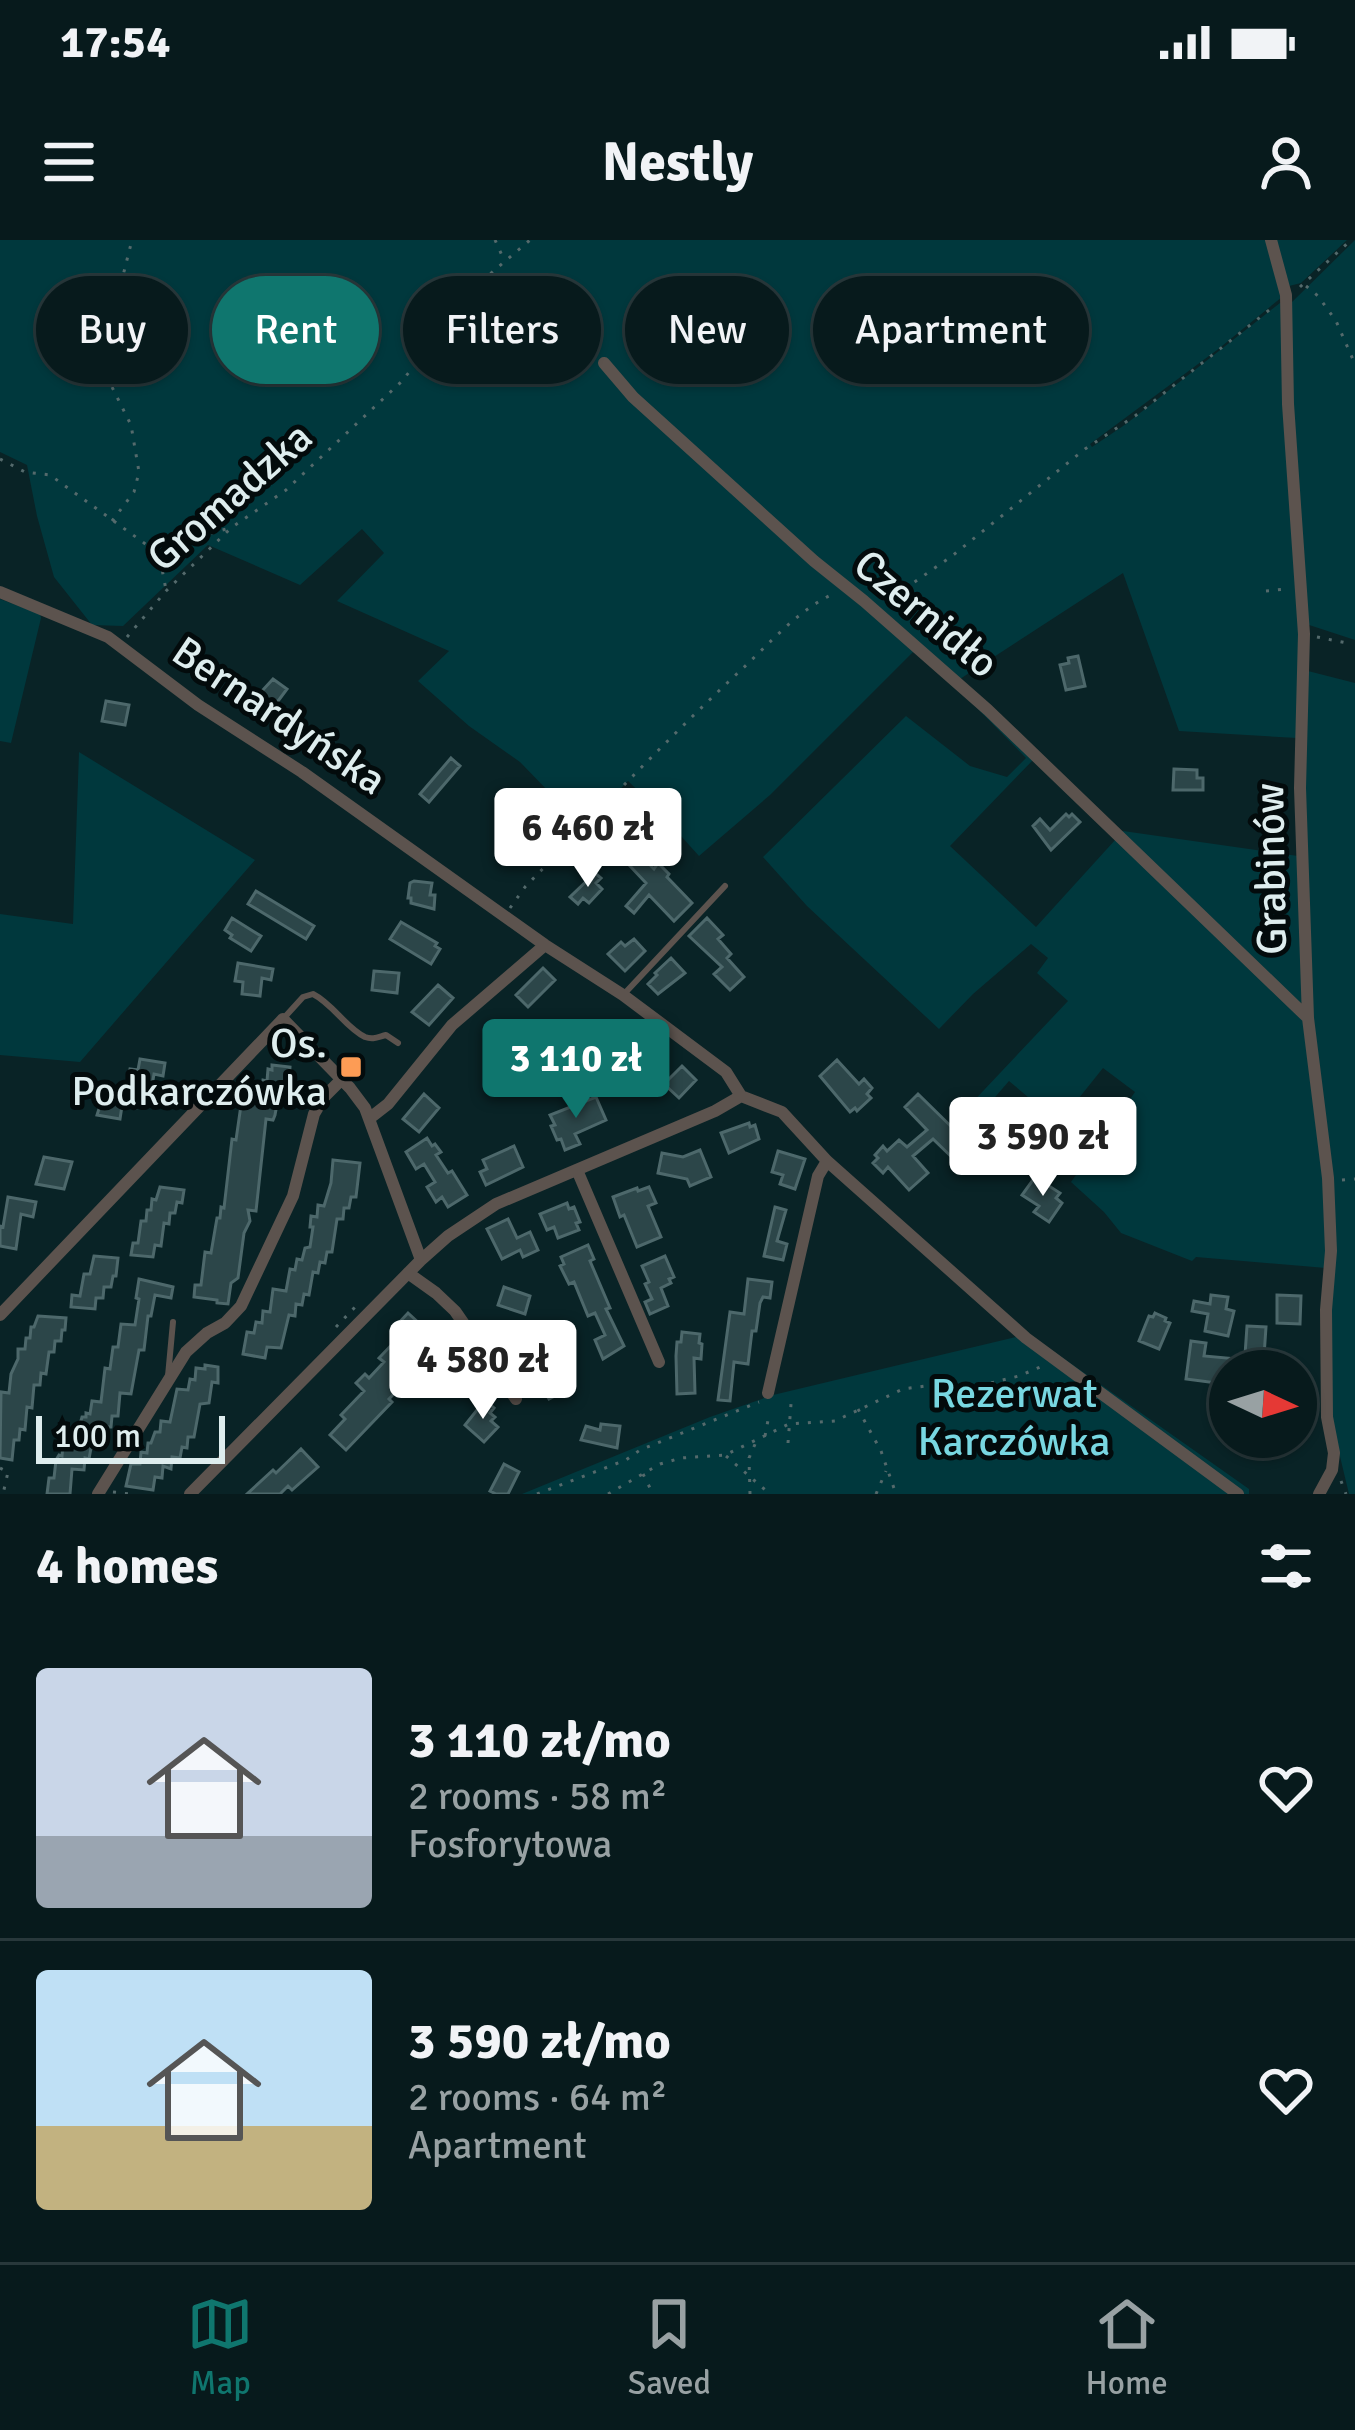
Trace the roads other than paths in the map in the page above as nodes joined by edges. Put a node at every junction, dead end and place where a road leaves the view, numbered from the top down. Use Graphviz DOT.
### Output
graph roads {
  1 [pos="1271,240"];
  2 [pos="604,363"];
  3 [pos="0,592"];
  4 [pos="725,886"];
  5 [pos="545,945"];
  6 [pos="623,995"];
  7 [pos="1308,1018"];
  8 [pos="283,1019"];
  9 [pos="398,1043"];
  10 [pos="342,1079"];
  11 [pos="741,1096"];
  12 [pos="370,1118"];
  13 [pos="827,1160"];
  14 [pos="577,1170"];
  15 [pos="421,1260"];
  16 [pos="409,1273"];
  17 [pos="0,1315"];
  18 [pos="172,1322"];
  19 [pos="659,1361"];
  20 [pos="167,1380"];
  21 [pos="768,1394"];
  22 [pos="516,1399"];
  23 [pos="98,1494"];
  24 [pos="190,1494"];
  25 [pos="1238,1494"];
  26 [pos="1319,1494"];
  1 -- 7 [label="street, Grabinów"];
  2 -- 7 [label="street, Czernidło"];
  3 -- 5 [label="street, Bernardyńska"];
  4 -- 6 [label="lane"];
  5 -- 6 [label="street, Bernardyńska"];
  5 -- 12 [label="street"];
  6 -- 11 [label="street, Bernardyńska"];
  7 -- 26 [label="street, Grabinów"];
  8 -- 9 [label="lane"];
  8 -- 10 [label="street"];
  8 -- 17 [label="street"];
  10 -- 12 [label="street"];
  10 -- 20 [label="street"];
  11 -- 13 [label="street, Bernardyńska"];
  11 -- 14 [label="street"];
  12 -- 15 [label="street"];
  13 -- 21 [label="street"];
  13 -- 25 [label="street, Bernardyńska"];
  14 -- 15 [label="street"];
  14 -- 19 [label="street"];
  15 -- 16 [label="street"];
  16 -- 22 [label="street"];
  16 -- 24 [label="street"];
  18 -- 20 [label="lane"];
  20 -- 23 [label="street"];
}
